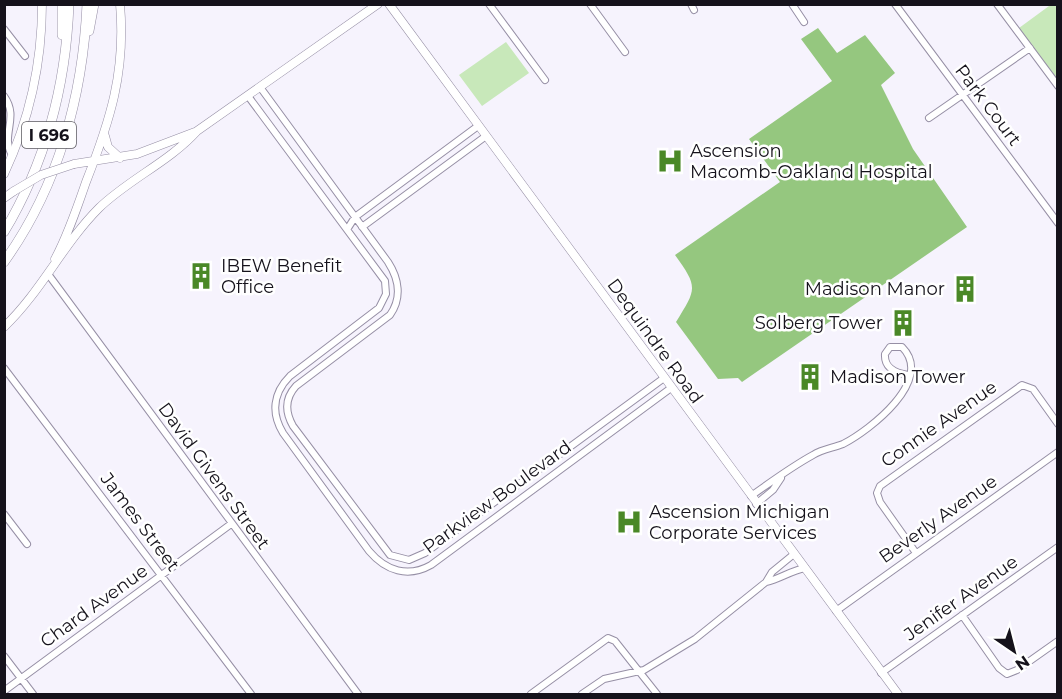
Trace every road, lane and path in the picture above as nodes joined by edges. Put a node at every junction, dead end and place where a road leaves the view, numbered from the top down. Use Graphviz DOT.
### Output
graph roads {
  1 [pos="42,4"];
  2 [pos="62,4"];
  3 [pos="69,4"];
  4 [pos="87,4"];
  5 [pos="94,4"];
  6 [pos="120,4"];
  7 [pos="378,4"];
  8 [pos="389,4"];
  9 [pos="489,4"];
  10 [pos="590,4"];
  11 [pos="792,4"];
  12 [pos="895,4"];
  13 [pos="997,4"];
  14 [pos="804,22"];
  15 [pos="4,29"];
  16 [pos="85,41"];
  17 [pos="1030,48"];
  18 [pos="625,52"];
  19 [pos="26,56"];
  20 [pos="63,72"];
  21 [pos="545,80"];
  22 [pos="1058,86"];
  23 [pos="260,87"];
  24 [pos="962,95"];
  25 [pos="4,96"];
  26 [pos="248,96"];
  27 [pos="929,118"];
  28 [pos="7,121"];
  29 [pos="478,126"];
  30 [pos="197,131"];
  31 [pos="105,133"];
  32 [pos="486,136"];
  33 [pos="301,144"];
  34 [pos="291,152"];
  35 [pos="8,155"];
  36 [pos="120,158"];
  37 [pos="312,159"];
  38 [pos="94,162"];
  39 [pos="74,164"];
  40 [pos="304,168"];
  41 [pos="4,174"];
  42 [pos="87,180"];
  43 [pos="4,198"];
  44 [pos="355,218"];
  45 [pos="1058,223"];
  46 [pos="362,227"];
  47 [pos="348,228"];
  48 [pos="4,232"];
  49 [pos="376,246"];
  50 [pos="366,253"];
  51 [pos="4,262"];
  52 [pos="388,262"];
  53 [pos="376,267"];
  54 [pos="48,274"];
  55 [pos="359,325"];
  56 [pos="4,327"];
  57 [pos="365,335"];
  58 [pos="305,364"];
  59 [pos="4,368"];
  60 [pos="312,375"];
  61 [pos="908,375"];
  62 [pos="663,378"];
  63 [pos="671,388"];
  64 [pos="1058,424"];
  65 [pos="300,437"];
  66 [pos="291,444"];
  67 [pos="566,450"];
  68 [pos="1058,452"];
  69 [pos="573,460"];
  70 [pos="307,466"];
  71 [pos="328,474"];
  72 [pos="783,475"];
  73 [pos="340,490"];
  74 [pos="751,496"];
  75 [pos="330,497"];
  76 [pos="756,504"];
  77 [pos="490,507"];
  78 [pos="4,514"];
  79 [pos="497,516"];
  80 [pos="231,524"];
  81 [pos="27,544"];
  82 [pos="379,544"];
  83 [pos="1058,547"];
  84 [pos="369,551"];
  85 [pos="916,553"];
  86 [pos="794,554"];
  87 [pos="805,568"];
  88 [pos="161,575"];
  89 [pos="766,582"];
  90 [pos="836,611"];
  91 [pos="962,615"];
  92 [pos="1058,641"];
  93 [pos="4,656"];
  94 [pos="640,672"];
  95 [pos="881,672"];
  96 [pos="21,678"];
  97 [pos="4,691"];
  98 [pos="33,694"];
  99 [pos="251,694"];
  100 [pos="358,694"];
  101 [pos="531,694"];
  102 [pos="585,694"];
  103 [pos="657,694"];
  104 [pos="898,694"];
  1 -- 35 [label="main road"];
  2 -- 20 [label="highway"];
  3 -- 20 [label="highway, I 696"];
  4 -- 16 [label="highway, I 696"];
  5 -- 16 [label="highway"];
  6 -- 31 [label="main road"];
  7 -- 23 [label="main road"];
  8 -- 29 [label="main road, Dequindre Road"];
  9 -- 21 [label="street"];
  10 -- 18 [label="street"];
  11 -- 14 [label="street"];
  12 -- 24 [label="street, Park Court"];
  13 -- 17 [label="street"];
  15 -- 19 [label="street"];
  16 -- 51 [label="highway, I 696"];
  17 -- 22 [label="street"];
  17 -- 24 [label="street"];
  20 -- 48 [label="highway, I 696"];
  23 -- 26 [label="main road"];
  23 -- 33 [label="street, Parkview Boulevard"];
  24 -- 27 [label="street"];
  24 -- 45 [label="street, Park Court"];
  25 -- 28 [label="street"];
  26 -- 30 [label="main road"];
  26 -- 34 [label="street, Parkview Boulevard"];
  28 -- 35 [label="street"];
  29 -- 32 [label="main road, Dequindre Road"];
  29 -- 44 [label="street"];
  30 -- 36 [label="main road"];
  30 -- 54 [label="main road"];
  31 -- 36 [label="main road"];
  31 -- 38 [label="main road"];
  32 -- 46 [label="street"];
  32 -- 62 [label="main road, Dequindre Road"];
  33 -- 34 [label="street"];
  33 -- 37 [label="street, Parkview Boulevard"];
  34 -- 40 [label="street, Parkview Boulevard"];
  35 -- 41 [label="main road"];
  36 -- 38 [label="main road"];
  37 -- 40 [label="street"];
  37 -- 44 [label="street, Parkview Boulevard"];
  38 -- 39 [label="main road"];
  38 -- 42 [label="main road"];
  39 -- 42 [label="main road"];
  39 -- 43 [label="main road, bridge"];
  40 -- 47 [label="street, Parkview Boulevard"];
  42 -- 54 [label="main road"];
  44 -- 46 [label="street, Parkview Boulevard"];
  44 -- 47 [label="street"];
  46 -- 49 [label="street, Parkview Boulevard"];
  47 -- 50 [label="street, Parkview Boulevard"];
  49 -- 50 [label="street"];
  49 -- 52 [label="street, Parkview Boulevard"];
  50 -- 53 [label="street, Parkview Boulevard"];
  52 -- 53 [label="street"];
  52 -- 57 [label="street, Parkview Boulevard"];
  53 -- 55 [label="street, Parkview Boulevard"];
  54 -- 56 [label="main road"];
  54 -- 80 [label="street, David Givens Street"];
  55 -- 57 [label="street"];
  55 -- 58 [label="street, Parkview Boulevard"];
  57 -- 60 [label="street, Parkview Boulevard"];
  58 -- 60 [label="street"];
  58 -- 66 [label="street, Parkview Boulevard"];
  59 -- 88 [label="street, James Street"];
  60 -- 65 [label="street, Parkview Boulevard"];
  61 -- 61 [label="street"];
  61 -- 72 [label="street"];
  62 -- 63 [label="main road, Dequindre Road"];
  62 -- 67 [label="street, Parkview Boulevard"];
  63 -- 69 [label="street, Parkview Boulevard"];
  63 -- 74 [label="main road, Dequindre Road"];
  64 -- 85 [label="street, Connie Avenue"];
  65 -- 66 [label="street"];
  65 -- 71 [label="street, Parkview Boulevard"];
  66 -- 70 [label="street, Parkview Boulevard"];
  67 -- 69 [label="street"];
  67 -- 77 [label="street, Parkview Boulevard"];
  68 -- 85 [label="street, Beverly Avenue"];
  69 -- 79 [label="street, Parkview Boulevard"];
  70 -- 71 [label="street"];
  70 -- 75 [label="street, Parkview Boulevard"];
  71 -- 73 [label="street, Parkview Boulevard"];
  72 -- 74 [label="street"];
  72 -- 76 [label="street"];
  73 -- 75 [label="street"];
  73 -- 82 [label="street, Parkview Boulevard"];
  74 -- 76 [label="main road, Dequindre Road"];
  75 -- 84 [label="street, Parkview Boulevard"];
  76 -- 86 [label="main road, Dequindre Road"];
  77 -- 79 [label="street"];
  77 -- 82 [label="street, Parkview Boulevard"];
  78 -- 81 [label="street"];
  79 -- 84 [label="street, Parkview Boulevard"];
  80 -- 88 [label="street, Chard Avenue"];
  80 -- 100 [label="street, David Givens Street"];
  82 -- 84 [label="street"];
  83 -- 91 [label="street, Jenifer Avenue"];
  85 -- 90 [label="street, Beverly Avenue"];
  86 -- 87 [label="main road, Dequindre Road"];
  86 -- 89 [label="street"];
  87 -- 89 [label="street"];
  87 -- 90 [label="main road, Dequindre Road"];
  88 -- 96 [label="street, Chard Avenue"];
  88 -- 99 [label="street, James Street"];
  89 -- 94 [label="street"];
  90 -- 95 [label="main road, Dequindre Road"];
  91 -- 92 [label="street"];
  91 -- 95 [label="street, Jenifer Avenue"];
  93 -- 96 [label="street"];
  94 -- 101 [label="street"];
  94 -- 102 [label="street"];
  94 -- 103 [label="street"];
  95 -- 104 [label="main road, Dequindre Road"];
  96 -- 97 [label="street, Chard Avenue"];
  96 -- 98 [label="street"];
}
